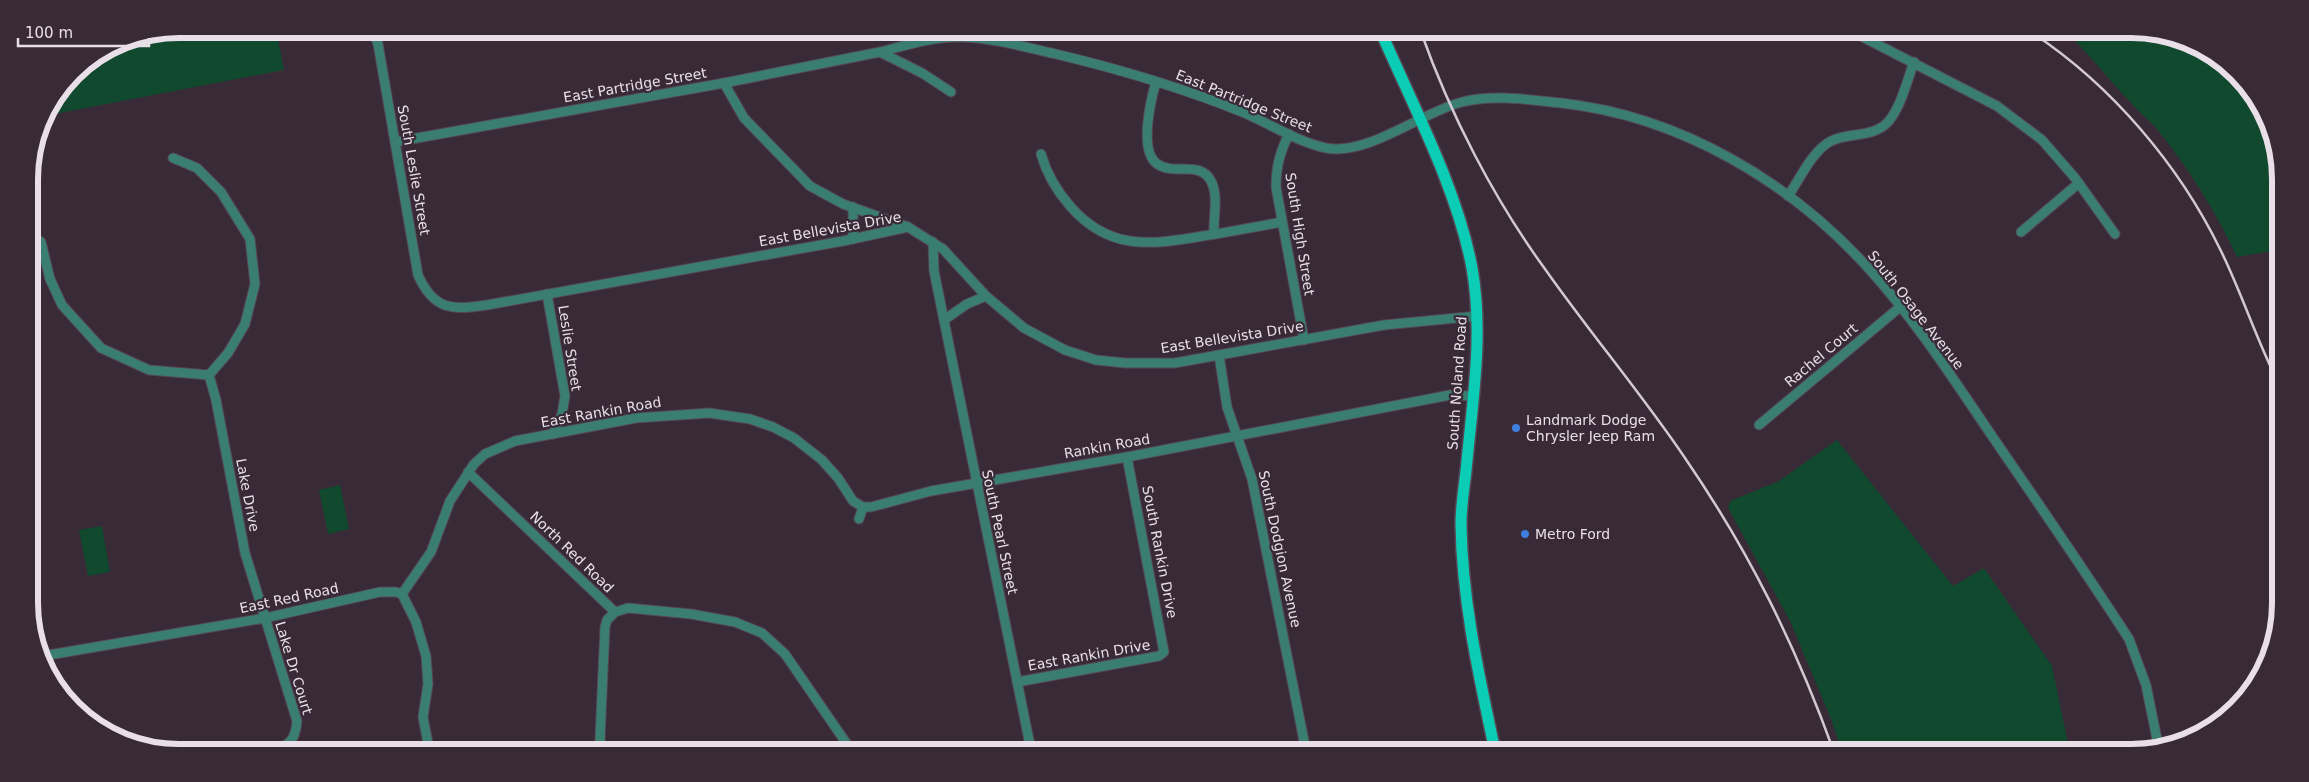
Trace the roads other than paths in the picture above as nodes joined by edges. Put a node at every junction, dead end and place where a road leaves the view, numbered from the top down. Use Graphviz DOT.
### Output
graph roads {
  1 [pos="375,37"];
  2 [pos="1383,37"];
  3 [pos="1863,37"];
  4 [pos="880,52"];
  5 [pos="1914,62"];
  6 [pos="1156,82"];
  7 [pos="724,83"];
  8 [pos="951,92"];
  9 [pos="1419,120"];
  10 [pos="1289,134"];
  11 [pos="395,142"];
  12 [pos="1041,154"];
  13 [pos="172,158"];
  14 [pos="2079,183"];
  15 [pos="1788,196"];
  16 [pos="853,207"];
  17 [pos="1282,222"];
  18 [pos="908,227"];
  19 [pos="2021,232"];
  20 [pos="1214,234"];
  21 [pos="2115,234"];
  22 [pos="853,239"];
  23 [pos="38,240"];
  24 [pos="933,242"];
  25 [pos="547,294"];
  26 [pos="986,296"];
  27 [pos="444,306"];
  28 [pos="1900,307"];
  29 [pos="1477,316"];
  30 [pos="944,320"];
  31 [pos="1304,340"];
  32 [pos="1219,356"];
  33 [pos="209,375"];
  34 [pos="1473,396"];
  35 [pos="1759,425"];
  36 [pos="553,434"];
  37 [pos="1238,436"];
  38 [pos="1127,457"];
  39 [pos="468,472"];
  40 [pos="976,484"];
  41 [pos="863,507"];
  42 [pos="860,519"];
  43 [pos="402,594"];
  44 [pos="615,612"];
  45 [pos="265,618"];
  46 [pos="1164,652"];
  47 [pos="48,655"];
  48 [pos="1017,682"];
  49 [pos="2158,742"];
  50 [pos="287,744"];
  51 [pos="428,744"];
  52 [pos="601,744"];
  53 [pos="848,744"];
  54 [pos="1030,744"];
  55 [pos="1305,744"];
  56 [pos="1494,744"];
  1 -- 11 [label="street, South Leslie Street"];
  2 -- 9 [label="main road, South Noland Road"];
  3 -- 5 [label="street"];
  4 -- 6 [label="street, East Partridge Street"];
  4 -- 7 [label="street, East Partridge Street"];
  4 -- 8 [label="street"];
  5 -- 14 [label="street"];
  5 -- 15 [label="street"];
  6 -- 10 [label="street, East Partridge Street"];
  6 -- 20 [label="street"];
  7 -- 11 [label="street, East Partridge Street"];
  7 -- 16 [label="street"];
  9 -- 10 [label="street, East Partridge Street"];
  9 -- 15 [label="street, South Osage Avenue"];
  9 -- 29 [label="main road, South Noland Road"];
  10 -- 17 [label="street, South High Street"];
  11 -- 27 [label="street, South Leslie Street"];
  12 -- 20 [label="street"];
  13 -- 33 [label="street"];
  14 -- 19 [label="street"];
  14 -- 21 [label="street"];
  15 -- 28 [label="street, South Osage Avenue"];
  16 -- 18 [label="street"];
  16 -- 22 [label="street"];
  17 -- 20 [label="street"];
  17 -- 31 [label="street, South High Street"];
  18 -- 22 [label="street, East Bellevista Drive"];
  18 -- 24 [label="street, East Bellevista Drive"];
  22 -- 25 [label="street, East Bellevista Drive"];
  23 -- 33 [label="street"];
  24 -- 26 [label="street, East Bellevista Drive"];
  24 -- 30 [label="street, South Pearl Street"];
  25 -- 27 [label="street, East Bellevista Drive"];
  25 -- 36 [label="street, Leslie Street"];
  26 -- 30 [label="street"];
  26 -- 32 [label="street, East Bellevista Drive"];
  28 -- 35 [label="street, Rachel Court"];
  28 -- 49 [label="street, South Osage Avenue"];
  29 -- 31 [label="street, East Bellevista Drive"];
  29 -- 34 [label="main road, South Noland Road"];
  30 -- 40 [label="street, South Pearl Street"];
  31 -- 32 [label="street, East Bellevista Drive"];
  32 -- 37 [label="street, South Dodgion Avenue"];
  33 -- 45 [label="street, Lake Drive"];
  34 -- 37 [label="street, Rankin Road"];
  34 -- 56 [label="main road, South Noland Road"];
  36 -- 39 [label="street, East Rankin Road"];
  36 -- 41 [label="street, East Rankin Road"];
  37 -- 38 [label="street, Rankin Road"];
  37 -- 55 [label="street, South Dodgion Avenue"];
  38 -- 40 [label="street, Rankin Road"];
  38 -- 46 [label="street, South Rankin Drive"];
  39 -- 43 [label="street"];
  39 -- 44 [label="street, North Red Road"];
  40 -- 41 [label="street, Rankin Road"];
  40 -- 48 [label="street, South Pearl Street"];
  41 -- 42 [label="street"];
  43 -- 45 [label="street, East Red Road"];
  43 -- 51 [label="street"];
  44 -- 52 [label="street"];
  44 -- 53 [label="street, North Red Road"];
  45 -- 47 [label="street, East Red Road"];
  45 -- 50 [label="street, Lake Dr Court"];
  46 -- 48 [label="street, East Rankin Drive"];
  48 -- 54 [label="street, South Pearl Street"];
}
